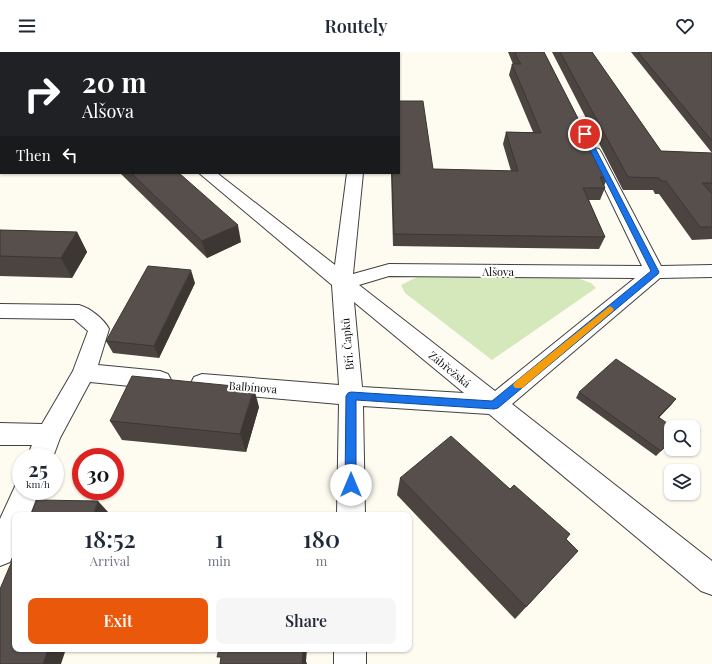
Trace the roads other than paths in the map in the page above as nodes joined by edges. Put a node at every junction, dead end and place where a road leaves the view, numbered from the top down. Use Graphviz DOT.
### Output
graph roads {
  1 [pos="587,137"];
  2 [pos="208,174"];
  3 [pos="355,174"];
  4 [pos="712,270"];
  5 [pos="655,272"];
  6 [pos="342,283"];
  7 [pos="0,311"];
  8 [pos="84,373"];
  9 [pos="351,396"];
  10 [pos="494,405"];
  11 [pos="0,434"];
  12 [pos="44,446"];
  13 [pos="22,500"];
  14 [pos="17,512"];
  15 [pos="351,512"];
  16 [pos="12,523"];
  17 [pos="0,552"];
  18 [pos="712,580"];
  19 [pos="350,652"];
  20 [pos="350,664"];
  1 -- 5 [label="street"];
  2 -- 6 [label="street, Zábřežská"];
  3 -- 6 [label="street, Bří. Čapků"];
  4 -- 5 [label="street, Alšova"];
  5 -- 6 [label="street, Alšova"];
  5 -- 10 [label="street"];
  6 -- 9 [label="street, Bří. Čapků"];
  6 -- 10 [label="street, Zábřežská"];
  7 -- 8 [label="street"];
  8 -- 9 [label="street, Balbínova"];
  8 -- 12 [label="street"];
  9 -- 10 [label="street"];
  9 -- 15 [label="street, Bří. Čapků"];
  10 -- 18 [label="street, Zábřežská"];
  11 -- 12 [label="street"];
  13 -- 14 [label="street"];
  16 -- 17 [label="street"];
  19 -- 20 [label="street"];
}
